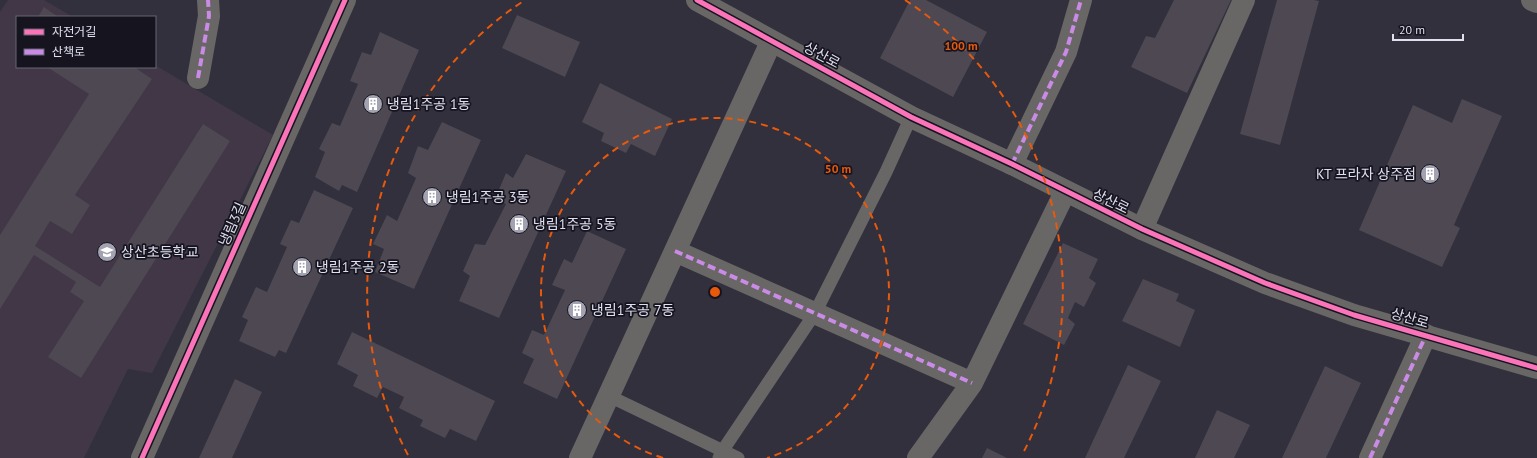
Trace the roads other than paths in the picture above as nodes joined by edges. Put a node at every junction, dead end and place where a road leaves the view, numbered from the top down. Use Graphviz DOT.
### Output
graph roads {
  1 [pos="208,0"];
  2 [pos="345,0"];
  3 [pos="697,0"];
  4 [pos="1081,0"];
  5 [pos="1244,0"];
  6 [pos="1532,0"];
  7 [pos="1537,2"];
  8 [pos="771,42"];
  9 [pos="198,78"];
  10 [pos="911,117"];
  11 [pos="1012,164"];
  12 [pos="1065,192"];
  13 [pos="1142,229"];
  14 [pos="676,251"];
  15 [pos="815,313"];
  16 [pos="1426,336"];
  17 [pos="1537,368"];
  18 [pos="972,383"];
  19 [pos="609,396"];
  20 [pos="721,454"];
  21 [pos="142,458"];
  22 [pos="580,458"];
  23 [pos="738,458"];
  24 [pos="918,458"];
  25 [pos="1370,458"];
  1 -- 9 [label="street"];
  2 -- 21 [label="street, 냉림3길"];
  3 -- 8 [label="street, 상산로"];
  4 -- 11 [label="street"];
  5 -- 13 [label="street"];
  6 -- 7 [label="street"];
  8 -- 10 [label="street, 상산로"];
  8 -- 14 [label="street"];
  10 -- 11 [label="street, 상산로"];
  10 -- 15 [label="lane"];
  11 -- 12 [label="street, 상산로"];
  12 -- 13 [label="street, 상산로"];
  12 -- 18 [label="street"];
  13 -- 16 [label="street, 상산로"];
  14 -- 15 [label="street"];
  14 -- 19 [label="street"];
  15 -- 18 [label="street"];
  15 -- 20 [label="lane"];
  16 -- 17 [label="street, 상산로"];
  16 -- 25 [label="street"];
  18 -- 24 [label="street"];
  19 -- 20 [label="lane"];
  19 -- 22 [label="street"];
  20 -- 23 [label="lane"];
}
